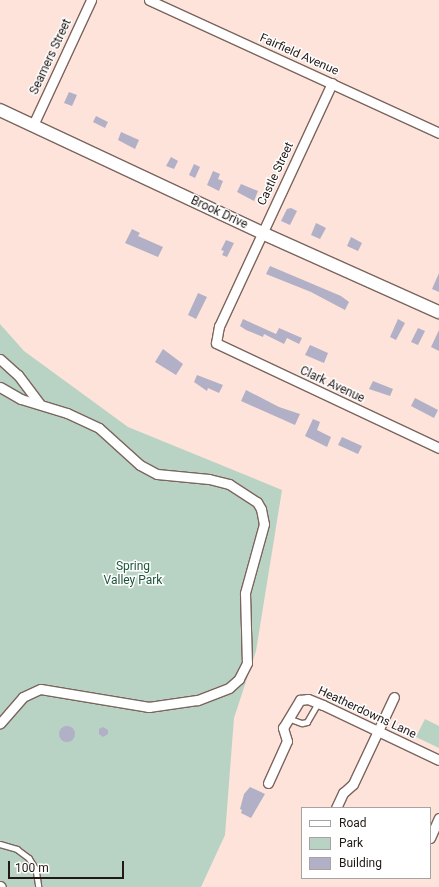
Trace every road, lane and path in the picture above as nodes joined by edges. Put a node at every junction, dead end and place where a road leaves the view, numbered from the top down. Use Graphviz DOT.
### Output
graph roads {
  1 [pos="91,0"];
  2 [pos="149,0"];
  3 [pos="332,83"];
  4 [pos="0,110"];
  5 [pos="33,125"];
  6 [pos="439,133"];
  7 [pos="262,233"];
  8 [pos="439,312"];
  9 [pos="216,343"];
  10 [pos="0,359"];
  11 [pos="0,387"];
  12 [pos="40,403"];
  13 [pos="439,448"];
  14 [pos="394,697"];
  15 [pos="318,703"];
  16 [pos="289,715"];
  17 [pos="0,723"];
  18 [pos="378,731"];
  19 [pos="439,760"];
  20 [pos="268,783"];
  21 [pos="336,807"];
  22 [pos="435,820"];
  23 [pos="431,834"];
  24 [pos="0,844"];
  25 [pos="39,887"];
  1 -- 5 [label="street, Seamers Street"];
  2 -- 3 [label="street, Fairfield Avenue"];
  3 -- 6 [label="street, Fairfield Avenue"];
  3 -- 7 [label="street, Castle Street"];
  4 -- 5 [label="street, Brook Drive"];
  5 -- 7 [label="street, Brook Drive"];
  7 -- 8 [label="street, Brook Drive"];
  7 -- 9 [label="street, Castle Street"];
  9 -- 13 [label="street, Clark Avenue"];
  10 -- 12 [label="street"];
  11 -- 12 [label="street"];
  12 -- 17 [label="street"];
  14 -- 18 [label="street"];
  15 -- 16 [label="street, Heatherdowns Lane"];
  15 -- 16 [label="lane"];
  15 -- 18 [label="street, Heatherdowns Lane"];
  16 -- 20 [label="street"];
  18 -- 19 [label="street, Heatherdowns Lane"];
  18 -- 21 [label="street"];
  22 -- 23 [label="street"];
  24 -- 25 [label="lane"];
}
